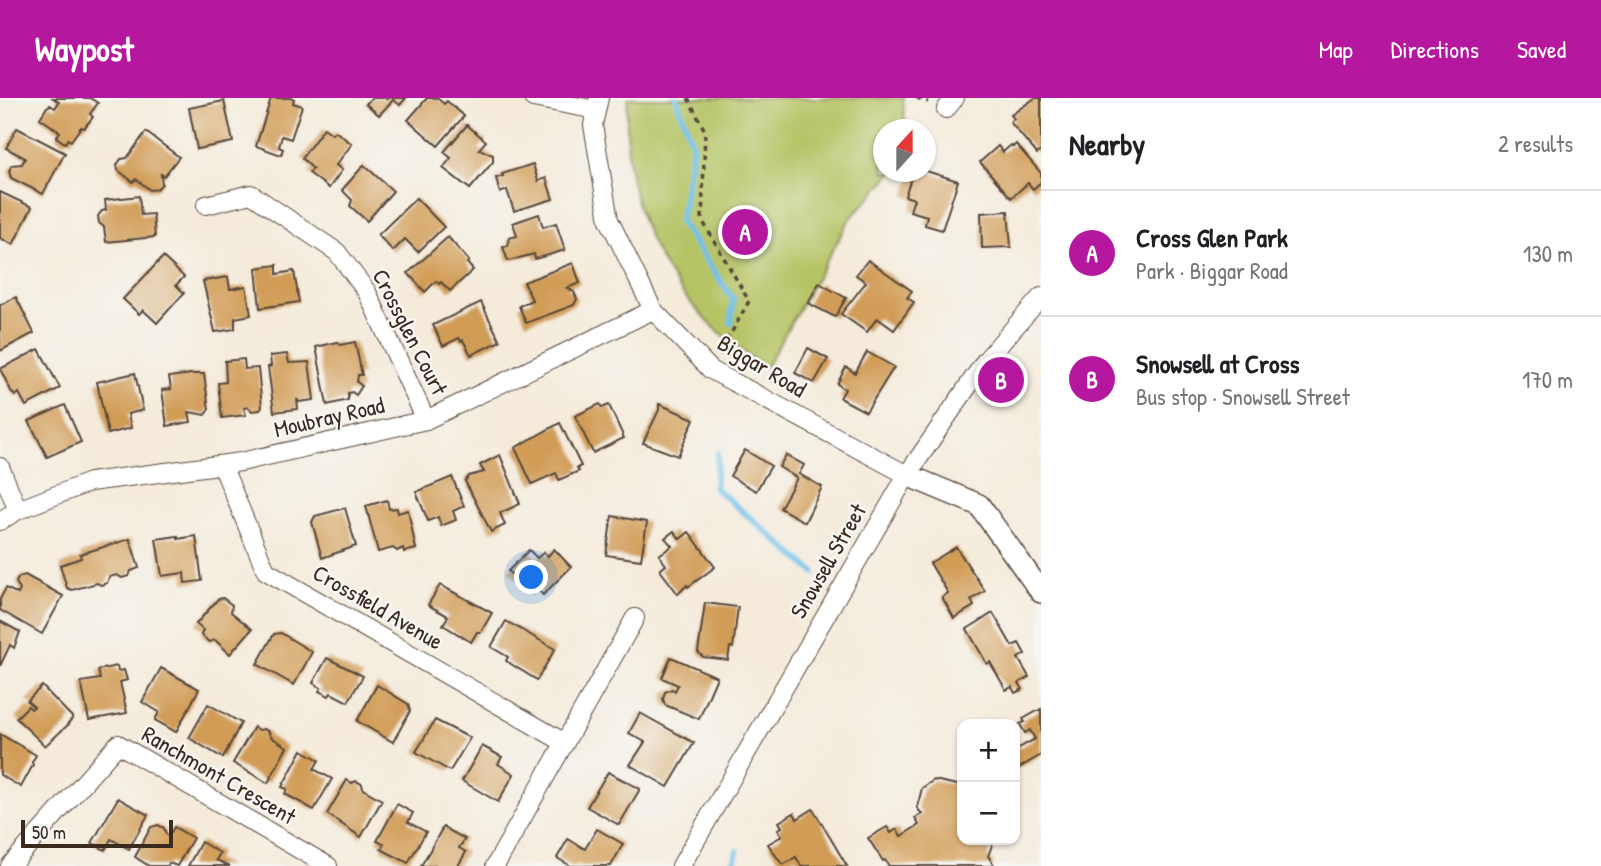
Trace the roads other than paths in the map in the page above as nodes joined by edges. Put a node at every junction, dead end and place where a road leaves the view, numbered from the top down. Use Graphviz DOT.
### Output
graph roads {
  1 [pos="533,98"];
  2 [pos="597,104"];
  3 [pos="206,205"];
  4 [pos="1041,297"];
  5 [pos="653,310"];
  6 [pos="426,420"];
  7 [pos="222,465"];
  8 [pos="0,467"];
  9 [pos="907,475"];
  10 [pos="18,510"];
  11 [pos="0,521"];
  12 [pos="1041,592"];
  13 [pos="635,618"];
  14 [pos="565,743"];
  15 [pos="10,866"];
  16 [pos="328,866"];
  17 [pos="495,866"];
  18 [pos="681,866"];
  1 -- 2 [label="street"];
  2 -- 5 [label="street, Biggar Road"];
  3 -- 6 [label="street, Crossglen Court"];
  4 -- 9 [label="street, Snowsell Street"];
  5 -- 6 [label="street, Moubray Road"];
  5 -- 9 [label="street, Biggar Road"];
  6 -- 7 [label="street, Moubray Road"];
  7 -- 10 [label="street, Moubray Road"];
  7 -- 14 [label="street, Crossfield Avenue"];
  8 -- 10 [label="street"];
  9 -- 12 [label="street"];
  9 -- 18 [label="street, Snowsell Street"];
  10 -- 11 [label="street, Moubray Road"];
  13 -- 14 [label="street"];
  14 -- 17 [label="street"];
  15 -- 16 [label="street, Ranchmont Crescent"];
}
